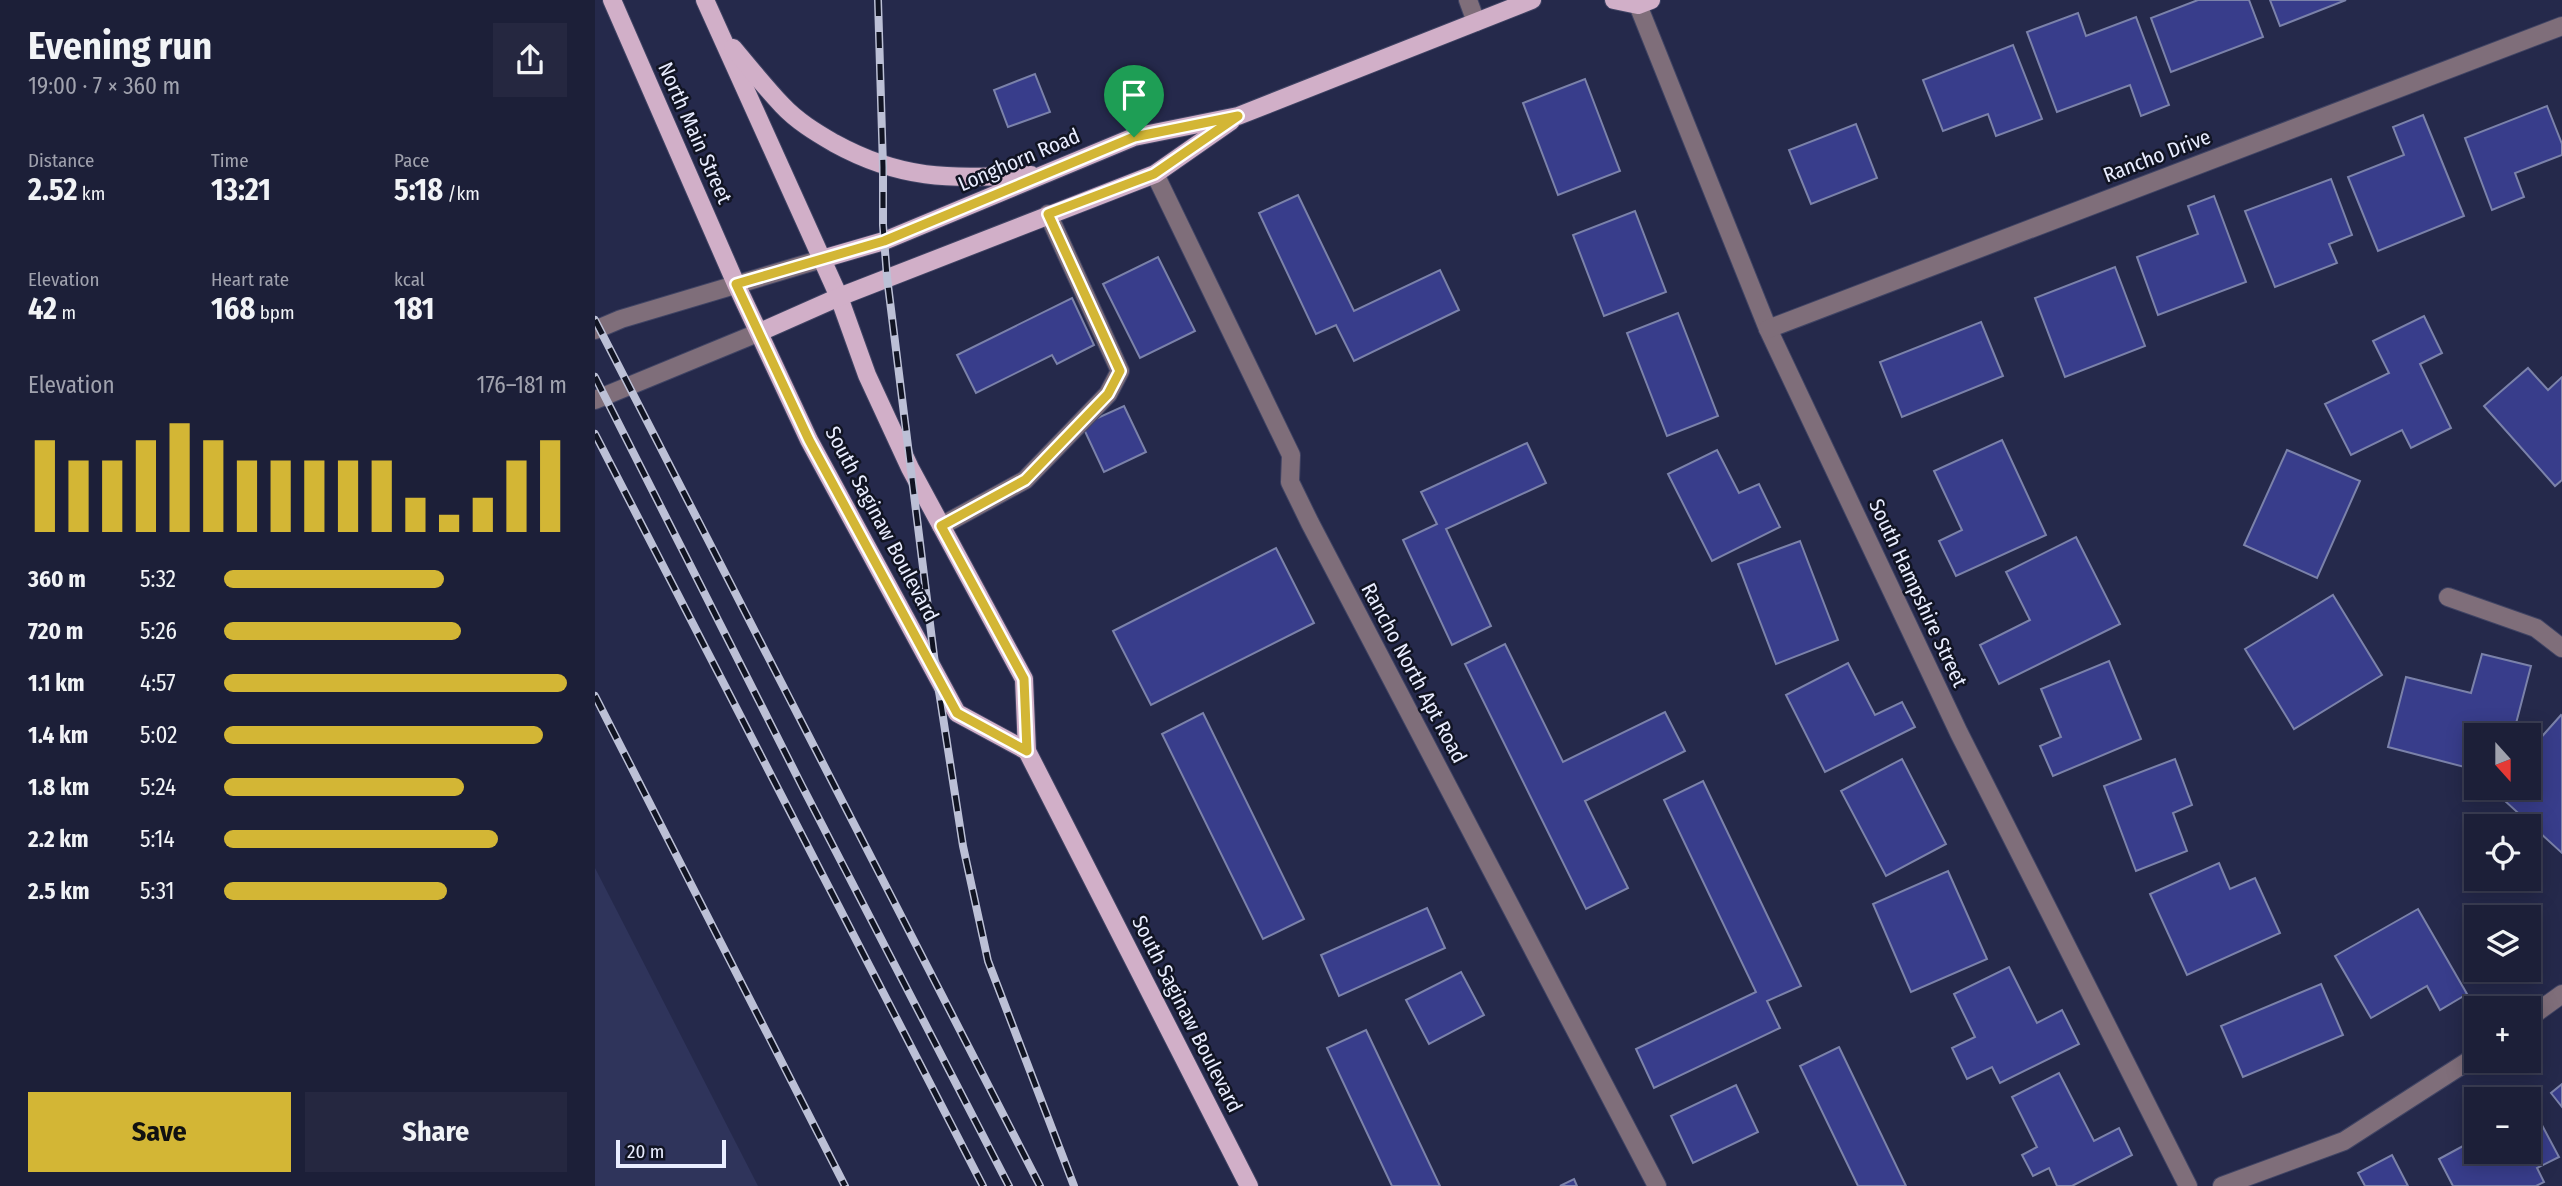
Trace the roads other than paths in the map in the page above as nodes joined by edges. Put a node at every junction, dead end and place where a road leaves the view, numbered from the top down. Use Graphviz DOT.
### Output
graph roads {
  1 [pos="613,0"];
  2 [pos="705,0"];
  3 [pos="1468,0"];
  4 [pos="1532,0"];
  5 [pos="1614,0"];
  6 [pos="1644,3"];
  7 [pos="1476,22"];
  8 [pos="2562,26"];
  9 [pos="719,31"];
  10 [pos="1238,116"];
  11 [pos="1154,174"];
  12 [pos="1041,175"];
  13 [pos="1048,214"];
  14 [pos="822,259"];
  15 [pos="736,284"];
  16 [pos="839,297"];
  17 [pos="1768,329"];
  18 [pos="595,330"];
  19 [pos="760,332"];
  20 [pos="595,400"];
  21 [pos="941,526"];
  22 [pos="2448,597"];
  23 [pos="2562,649"];
  24 [pos="1027,751"];
  25 [pos="2562,994"];
  26 [pos="2541,1009"];
  27 [pos="2464,1064"];
  28 [pos="1249,1186"];
  29 [pos="1657,1186"];
  30 [pos="2188,1186"];
  31 [pos="2222,1186"];
  1 -- 15 [label="main road, North Main Street"];
  2 -- 9 [label="main road"];
  3 -- 7 [label="street"];
  4 -- 7 [label="main road, Longhorn Road"];
  5 -- 6 [label="main road"];
  6 -- 17 [label="street, South Hampshire Street"];
  7 -- 10 [label="main road, Longhorn Road"];
  8 -- 17 [label="street, Rancho Drive"];
  9 -- 12 [label="main road"];
  9 -- 14 [label="main road"];
  10 -- 11 [label="main road, Longhorn Road"];
  10 -- 12 [label="main road, Longhorn Road"];
  11 -- 13 [label="main road, Longhorn Road"];
  11 -- 29 [label="street, Rancho North Apt Road"];
  12 -- 14 [label="main road, Longhorn Road"];
  13 -- 16 [label="main road, Longhorn Road"];
  13 -- 21 [label="street"];
  14 -- 15 [label="street"];
  14 -- 16 [label="main road, South Saginaw Boulevard"];
  15 -- 18 [label="street"];
  15 -- 19 [label="main road, South Saginaw Boulevard"];
  16 -- 19 [label="main road, Longhorn Road"];
  16 -- 21 [label="main road, South Saginaw Boulevard"];
  17 -- 30 [label="street, South Hampshire Street"];
  19 -- 20 [label="street"];
  19 -- 24 [label="main road, South Saginaw Boulevard"];
  21 -- 24 [label="main road, South Saginaw Boulevard"];
  22 -- 23 [label="street"];
  24 -- 28 [label="main road, South Saginaw Boulevard"];
  25 -- 26 [label="street"];
  27 -- 31 [label="street"];
}
